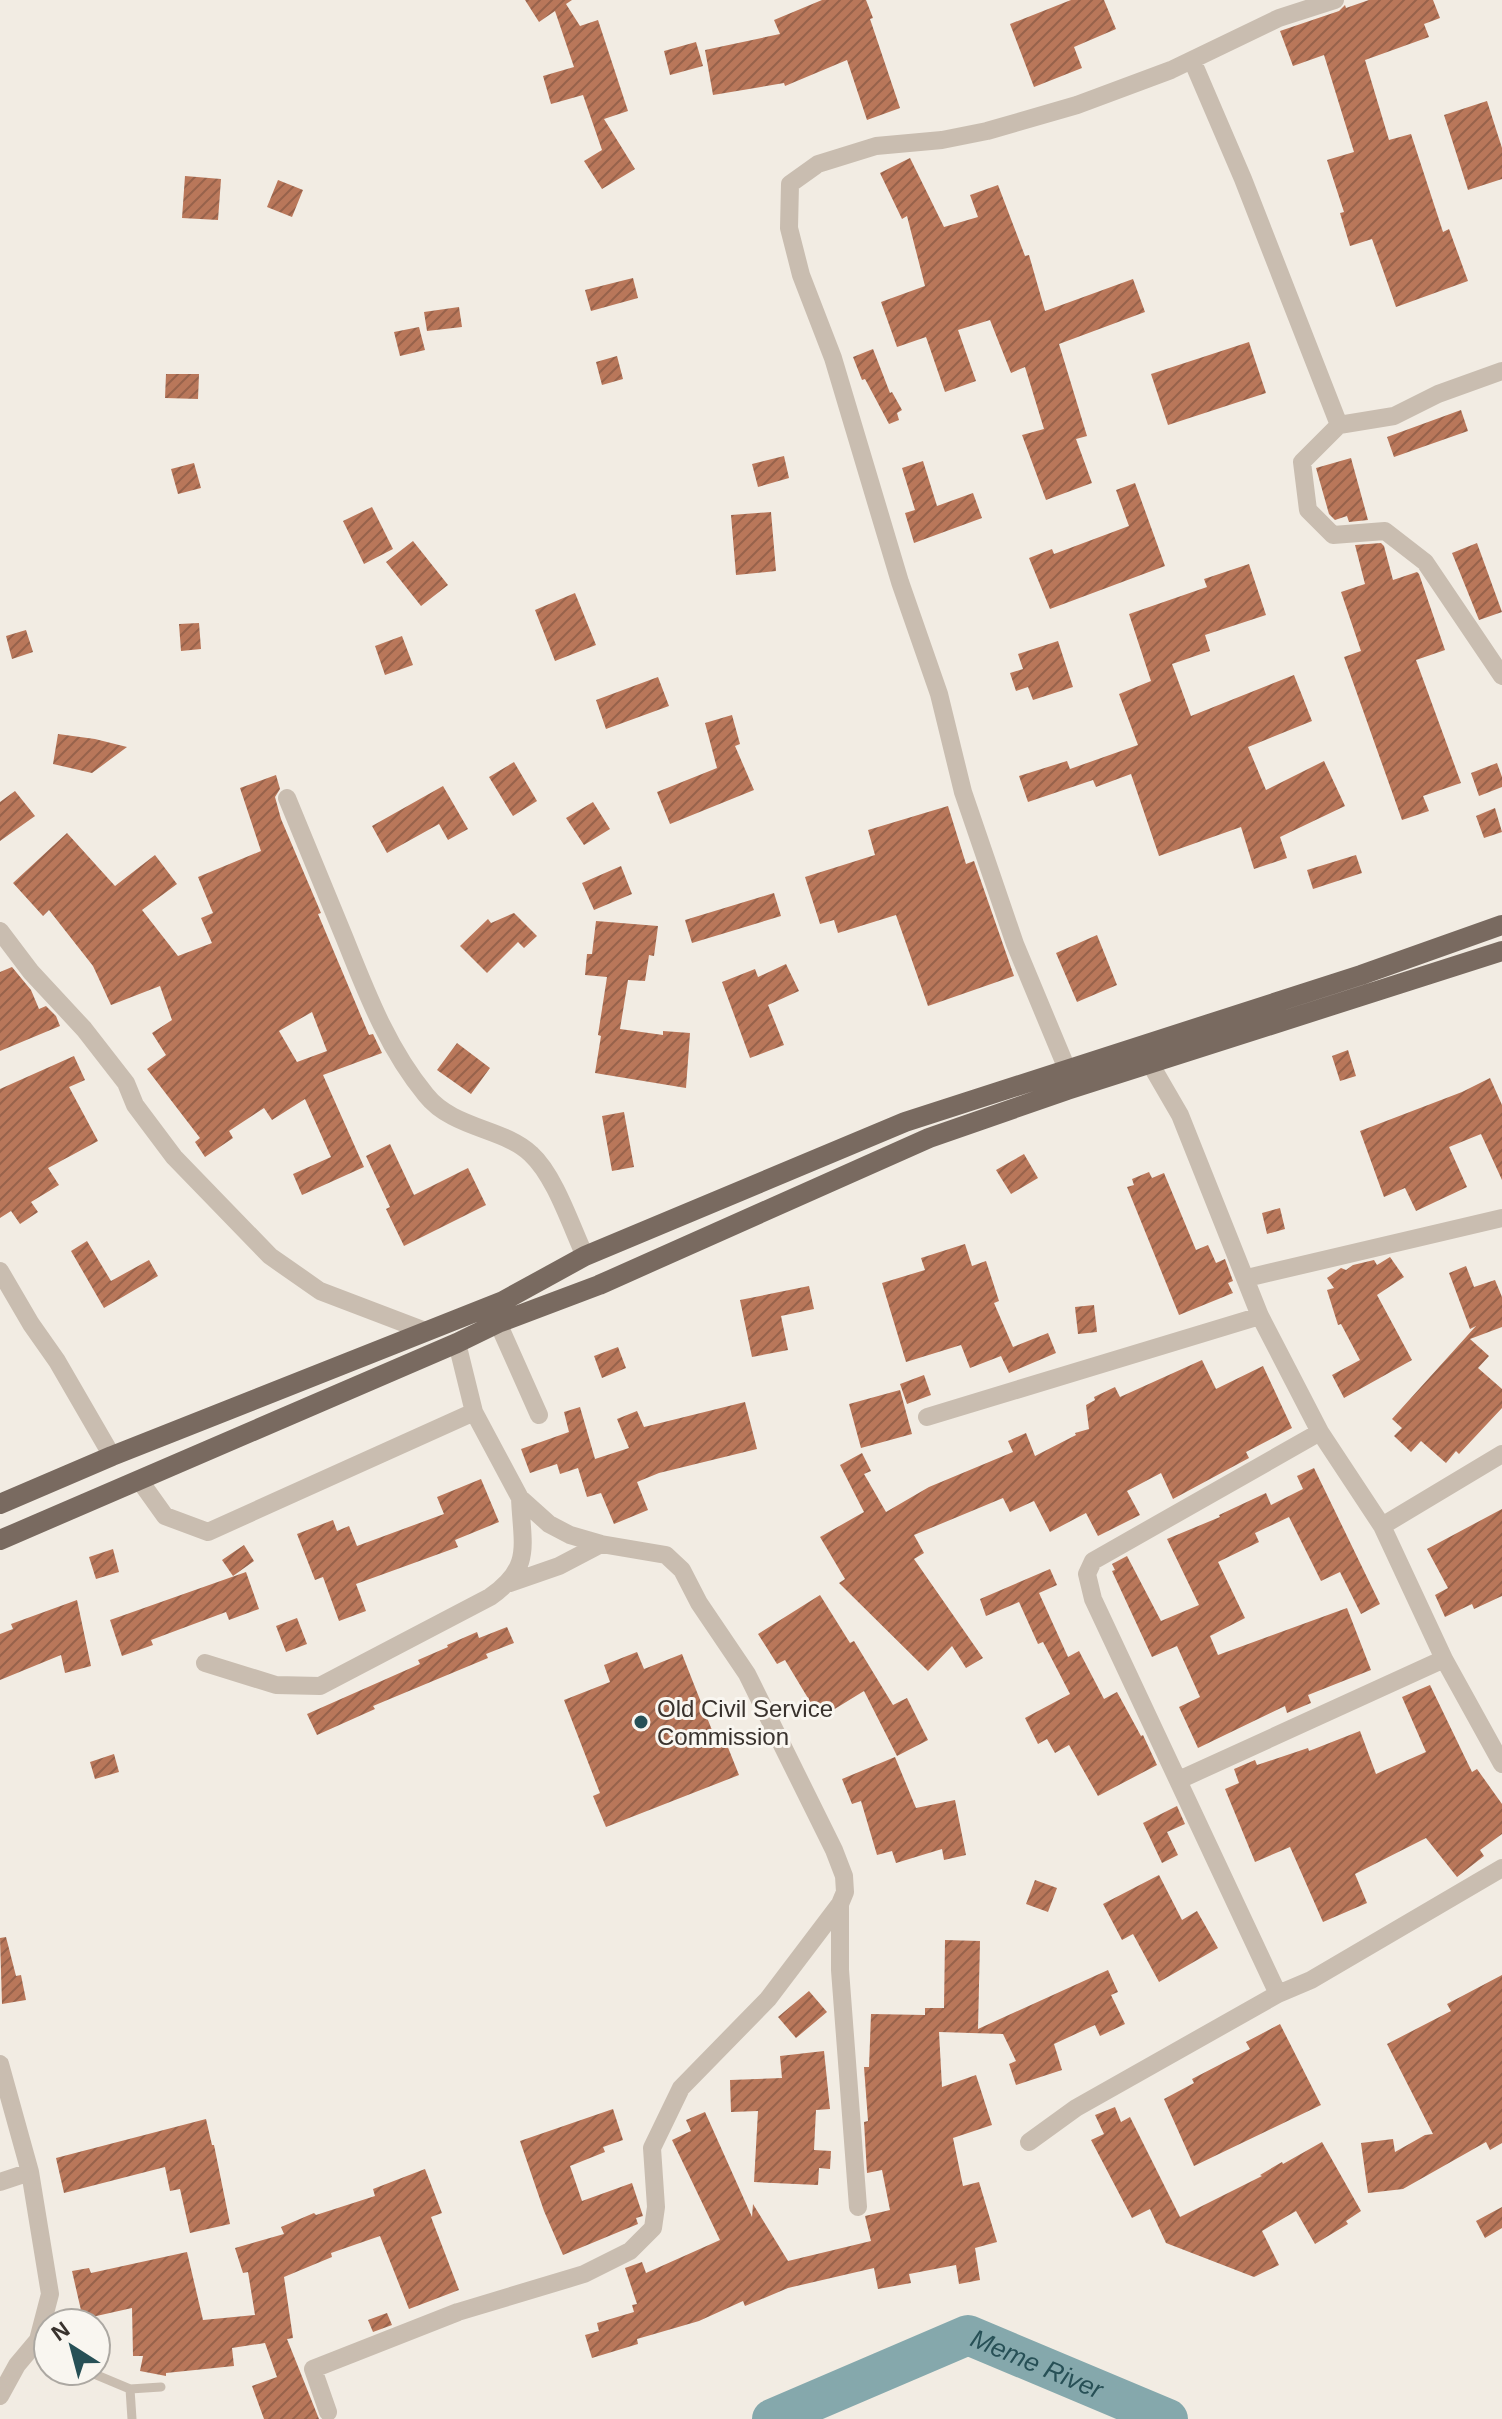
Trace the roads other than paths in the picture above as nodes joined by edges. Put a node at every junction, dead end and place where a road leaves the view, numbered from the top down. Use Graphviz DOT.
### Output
graph roads {
  1 [pos="1335,0"];
  2 [pos="1192,60"];
  3 [pos="1502,371"];
  4 [pos="1339,425"];
  5 [pos="1502,676"];
  6 [pos="287,798"];
  7 [pos="1502,925"];
  8 [pos="0,931"];
  9 [pos="1502,951"];
  10 [pos="1151,1065"];
  11 [pos="1067,1069"];
  12 [pos="1502,1218"];
  13 [pos="585,1256"];
  14 [pos="0,1271"];
  15 [pos="1247,1278"];
  16 [pos="1260,1316"];
  17 [pos="498,1323"];
  18 [pos="425,1331"];
  19 [pos="457,1343"];
  20 [pos="474,1412"];
  21 [pos="539,1415"];
  22 [pos="927,1417"];
  23 [pos="1320,1432"];
  24 [pos="1502,1454"];
  25 [pos="112,1456"];
  26 [pos="140,1481"];
  27 [pos="520,1498"];
  28 [pos="0,1504"];
  29 [pos="1382,1526"];
  30 [pos="0,1540"];
  31 [pos="601,1544"];
  32 [pos="510,1583"];
  33 [pos="1444,1659"];
  34 [pos="205,1663"];
  35 [pos="1501,1760"];
  36 [pos="1179,1780"];
  37 [pos="1502,1868"];
  38 [pos="840,1904"];
  39 [pos="1278,1994"];
  40 [pos="0,2064"];
  41 [pos="1029,2142"];
  42 [pos="30,2172"];
  43 [pos="0,2182"];
  44 [pos="858,2207"];
  45 [pos="48,2307"];
  46 [pos="32,2352"];
  47 [pos="112,2381"];
  48 [pos="161,2387"];
  49 [pos="130,2389"];
  50 [pos="0,2396"];
  51 [pos="328,2412"];
  52 [pos="132,2419"];
  1 -- 2 [label="street"];
  2 -- 4 [label="street"];
  2 -- 11 [label="street"];
  3 -- 4 [label="street"];
  4 -- 5 [label="street"];
  6 -- 13 [label="street"];
  7 -- 11 [label="main road"];
  8 -- 18 [label="street"];
  9 -- 10 [label="main road"];
  10 -- 15 [label="street"];
  10 -- 17 [label="main road"];
  11 -- 13 [label="main road"];
  12 -- 15 [label="street"];
  13 -- 18 [label="main road"];
  14 -- 25 [label="street"];
  15 -- 16 [label="street"];
  16 -- 22 [label="street"];
  16 -- 23 [label="street"];
  17 -- 19 [label="main road"];
  17 -- 21 [label="street"];
  18 -- 25 [label="main road"];
  19 -- 20 [label="street"];
  19 -- 26 [label="main road"];
  20 -- 26 [label="street"];
  20 -- 27 [label="street"];
  23 -- 29 [label="street"];
  23 -- 36 [label="street"];
  24 -- 29 [label="street"];
  25 -- 28 [label="main road"];
  26 -- 30 [label="main road"];
  27 -- 31 [label="street"];
  27 -- 32 [label="street"];
  29 -- 33 [label="street"];
  31 -- 32 [label="street"];
  31 -- 38 [label="street"];
  32 -- 34 [label="street"];
  33 -- 35 [label="street"];
  33 -- 36 [label="street"];
  36 -- 39 [label="street"];
  37 -- 39 [label="street"];
  38 -- 44 [label="street"];
  38 -- 51 [label="street"];
  39 -- 41 [label="street"];
  40 -- 42 [label="street"];
  42 -- 43 [label="street"];
  42 -- 45 [label="street"];
  46 -- 50 [label="street"];
  47 -- 49 [label="lane"];
  48 -- 49 [label="lane"];
  49 -- 52 [label="lane"];
}
